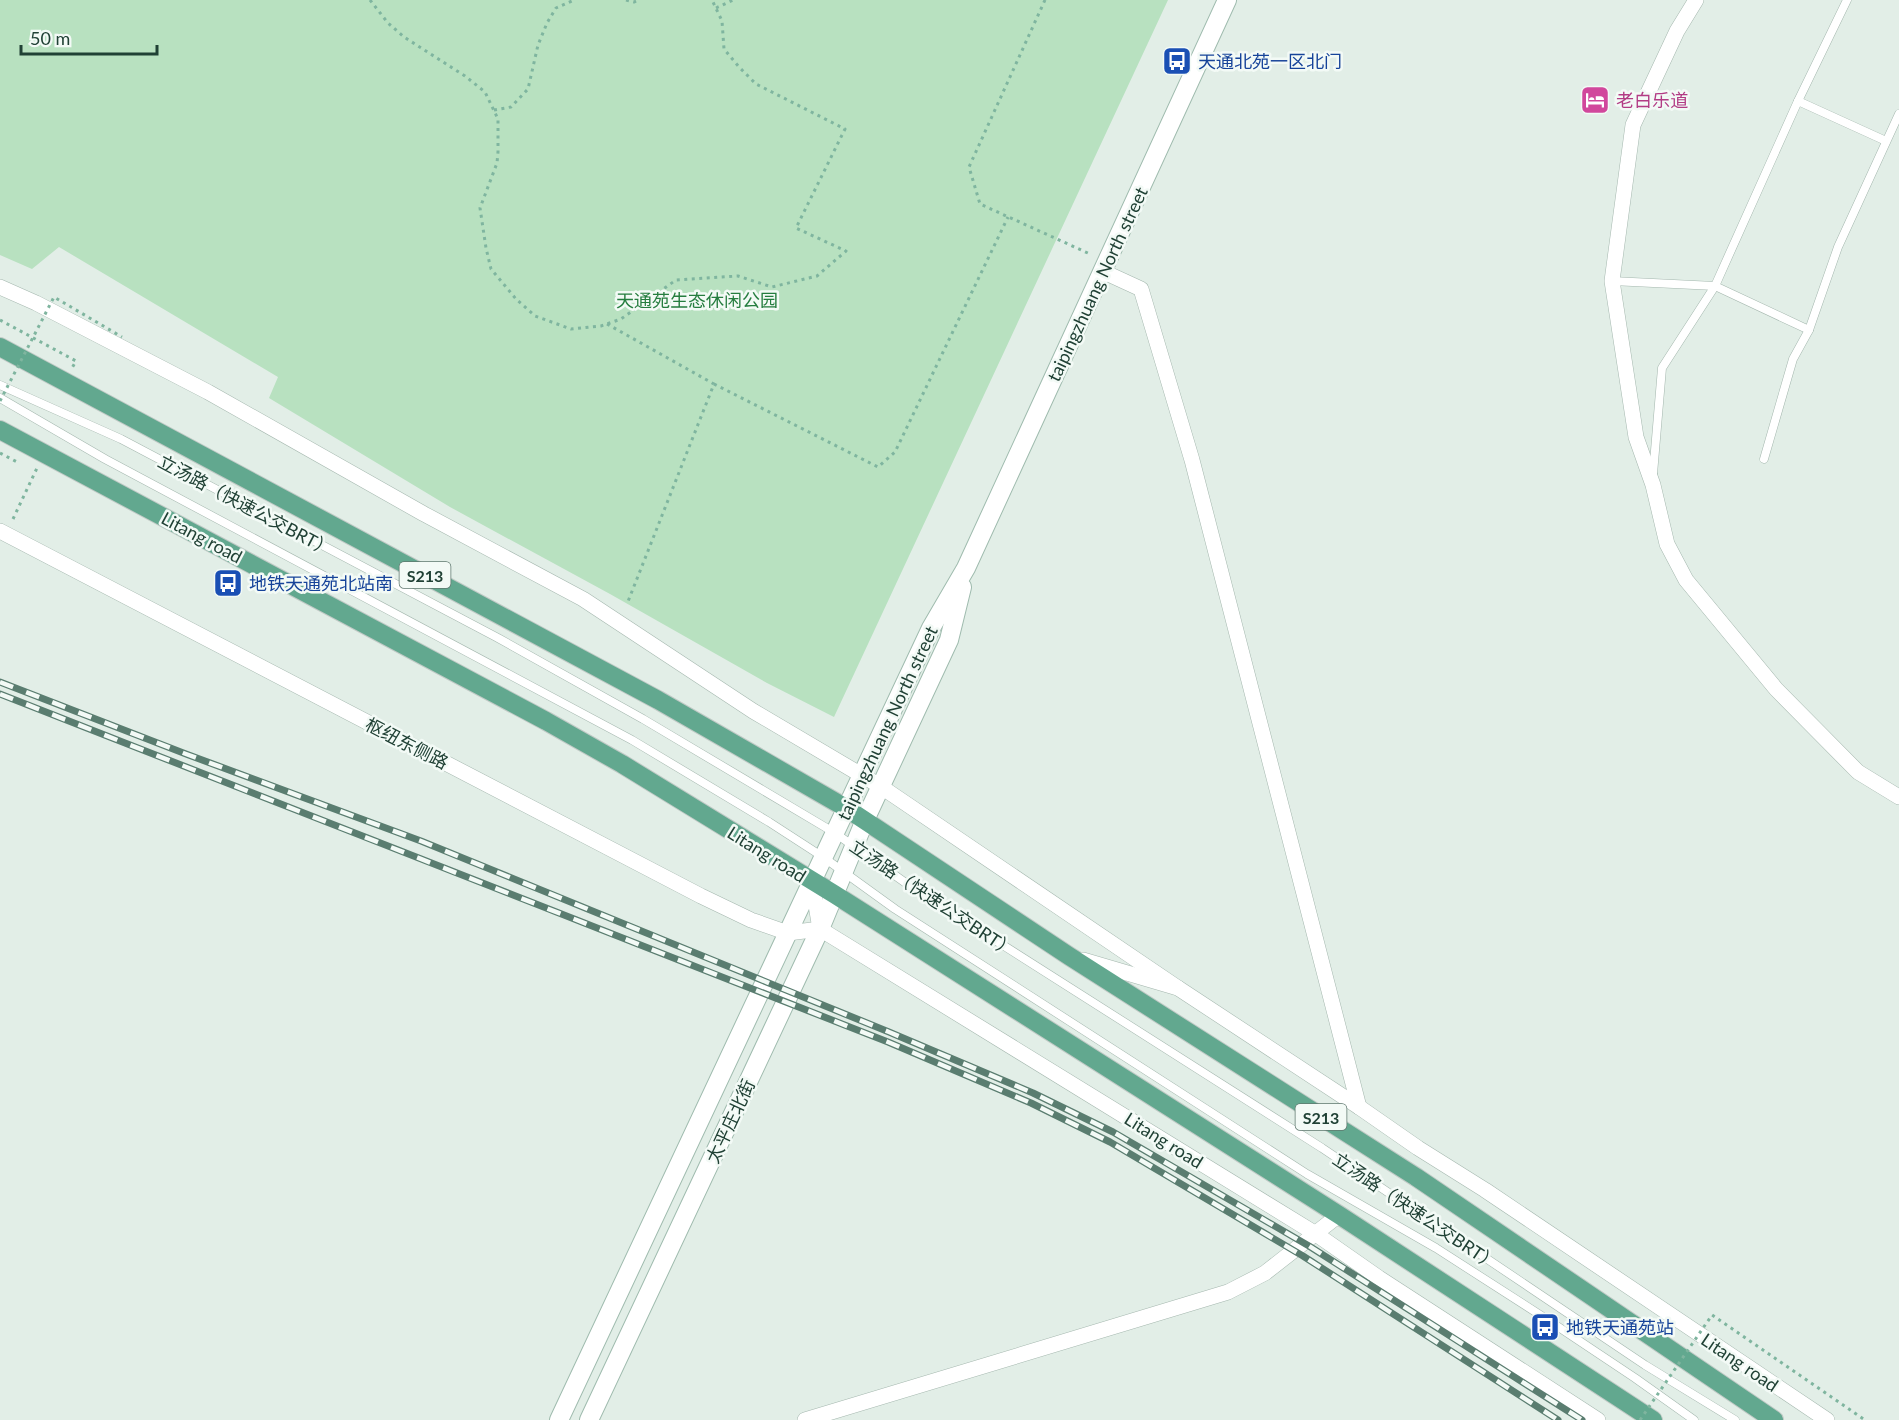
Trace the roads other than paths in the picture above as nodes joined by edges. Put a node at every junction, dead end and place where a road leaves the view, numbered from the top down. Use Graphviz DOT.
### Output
graph roads {
  1 [pos="1227,0"];
  2 [pos="1696,0"];
  3 [pos="1847,0"];
  4 [pos="1798,101"];
  5 [pos="1899,114"];
  6 [pos="1886,141"];
  7 [pos="1106,267"];
  8 [pos="1612,281"];
  9 [pos="0,286"];
  10 [pos="1715,286"];
  11 [pos="1809,330"];
  12 [pos="0,347"];
  13 [pos="0,385"];
  14 [pos="0,400"];
  15 [pos="0,430"];
  16 [pos="1764,459"];
  17 [pos="1653,485"];
  18 [pos="3,533"];
  19 [pos="966,568"];
  20 [pos="862,774"];
  21 [pos="880,786"];
  22 [pos="1899,796"];
  23 [pos="846,808"];
  24 [pos="865,820"];
  25 [pos="835,833"];
  26 [pos="853,845"];
  27 [pos="823,857"];
  28 [pos="843,871"];
  29 [pos="812,881"];
  30 [pos="834,894"];
  31 [pos="820,929"];
  32 [pos="788,933"];
  33 [pos="1069,956"];
  34 [pos="1178,988"];
  35 [pos="1359,1107"];
  36 [pos="1339,1215"];
  37 [pos="1316,1234"];
  38 [pos="559,1420"];
  39 [pos="589,1420"];
  40 [pos="805,1420"];
  41 [pos="1598,1420"];
  42 [pos="1653,1420"];
  43 [pos="1694,1420"];
  44 [pos="1735,1420"];
  45 [pos="1774,1420"];
  46 [pos="1827,1420"];
  1 -- 7 [label="main road, taipingzhuang North street"];
  2 -- 8 [label="street"];
  3 -- 4 [label="lane"];
  4 -- 6 [label="lane"];
  4 -- 10 [label="lane"];
  5 -- 6 [label="lane"];
  6 -- 11 [label="lane"];
  7 -- 19 [label="main road, taipingzhuang North street"];
  7 -- 35 [label="street"];
  8 -- 10 [label="lane"];
  8 -- 17 [label="street"];
  9 -- 20 [label="street"];
  10 -- 11 [label="lane"];
  10 -- 17 [label="lane"];
  11 -- 16 [label="lane"];
  12 -- 23 [label="main road, Litang road / S213"];
  13 -- 25 [label="lane, 立汤路（快速公交BRT）"];
  14 -- 27 [label="lane, 立汤路（快速公交BRT）"];
  15 -- 29 [label="main road, Litang road"];
  17 -- 22 [label="street"];
  18 -- 32 [label="street, 枢纽东侧路"];
  19 -- 20 [label="main road, taipingzhuang North street"];
  19 -- 21 [label="main road, taipingzhuang North street"];
  20 -- 21 [label="street"];
  20 -- 23 [label="main road, taipingzhuang North street"];
  21 -- 24 [label="main road, taipingzhuang North street"];
  21 -- 34 [label="street"];
  23 -- 24 [label="main road, Litang road / S213"];
  23 -- 25 [label="main road, taipingzhuang North street"];
  24 -- 26 [label="main road, 太平庄北街"];
  24 -- 33 [label="main road, Litang road / S213"];
  25 -- 26 [label="lane, 立汤路（快速公交BRT）"];
  25 -- 27 [label="main road, taipingzhuang North street"];
  26 -- 28 [label="main road, 太平庄北街"];
  26 -- 44 [label="lane, 立汤路（快速公交BRT）"];
  27 -- 28 [label="lane, 立汤路（快速公交BRT）"];
  27 -- 29 [label="main road, taipingzhuang North street"];
  28 -- 30 [label="main road, 太平庄北街"];
  28 -- 43 [label="lane, 立汤路（快速公交BRT）"];
  29 -- 30 [label="main road, Litang road"];
  29 -- 31 [label="street, Litang road"];
  29 -- 32 [label="main road, 太平庄北街"];
  30 -- 31 [label="main road, 太平庄北街"];
  30 -- 36 [label="main road, Litang road"];
  31 -- 32 [label="street, 枢纽东侧路"];
  31 -- 37 [label="street, Litang road"];
  31 -- 39 [label="main road, 太平庄北街"];
  32 -- 38 [label="main road, 太平庄北街"];
  33 -- 34 [label="street, Litang road / S213"];
  33 -- 45 [label="main road, Litang road / S213"];
  34 -- 35 [label="street, Litang road / S213"];
  35 -- 46 [label="street, Litang road / S213"];
  36 -- 37 [label="street"];
  36 -- 42 [label="main road, Litang road"];
  37 -- 40 [label="street"];
  37 -- 41 [label="street, Litang road"];
}
